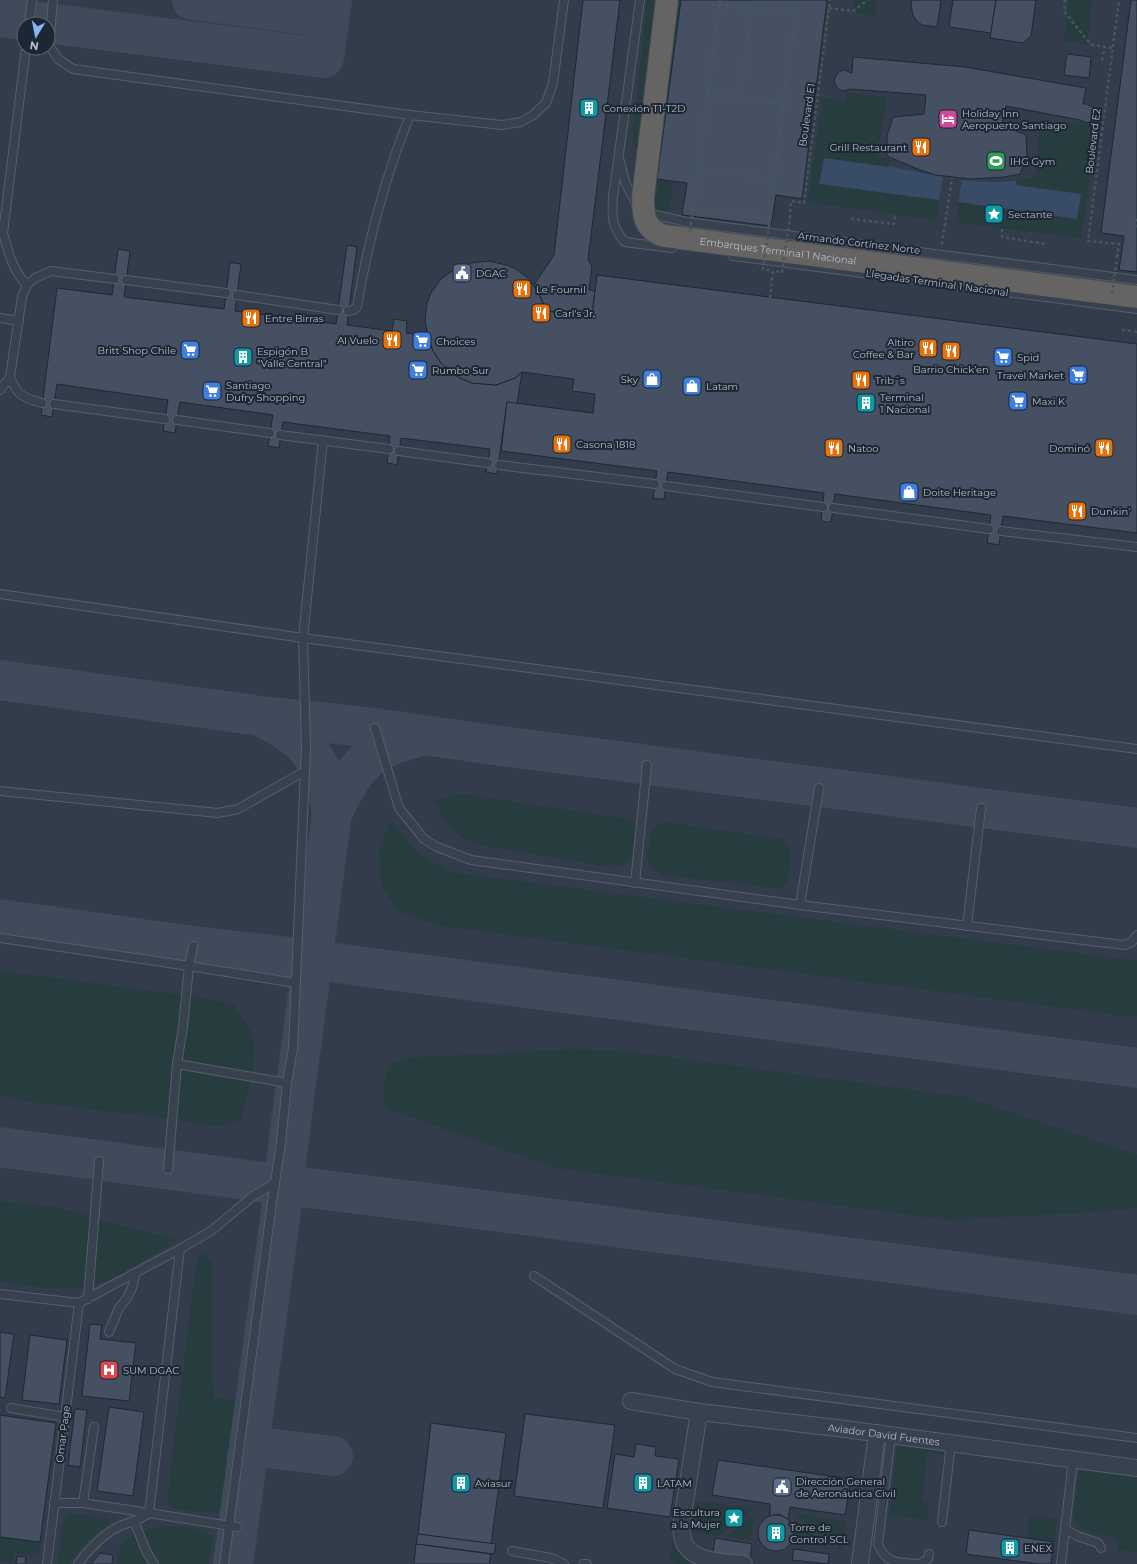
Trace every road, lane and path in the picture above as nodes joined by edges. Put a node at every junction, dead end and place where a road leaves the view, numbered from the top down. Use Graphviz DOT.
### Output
graph roads {
  1 [pos="32,0"];
  2 [pos="53,0"];
  3 [pos="564,0"];
  4 [pos="640,0"];
  5 [pos="667,0"];
  6 [pos="720,0"];
  7 [pos="753,0"];
  8 [pos="798,0"];
  9 [pos="830,0"];
  10 [pos="868,0"];
  11 [pos="1065,0"];
  12 [pos="1119,0"];
  13 [pos="719,6"];
  14 [pos="829,8"];
  15 [pos="752,9"];
  16 [pos="796,15"];
  17 [pos="30,16"];
  18 [pos="1105,46"];
  19 [pos="1113,48"];
  20 [pos="25,56"];
  21 [pos="1102,60"];
  22 [pos="708,94"];
  23 [pos="740,99"];
  24 [pos="783,104"];
  25 [pos="410,115"];
  26 [pos="619,155"];
  27 [pos="697,169"];
  28 [pos="952,178"];
  29 [pos="775,179"];
  30 [pos="693,209"];
  31 [pos="895,215"];
  32 [pos="1137,216"];
  33 [pos="770,219"];
  34 [pos="851,219"];
  35 [pos="1136,228"];
  36 [pos="1002,229"];
  37 [pos="690,232"];
  38 [pos="1046,244"];
  39 [pos="683,249"];
  40 [pos="775,251"];
  41 [pos="940,253"];
  42 [pos="728,255"];
  43 [pos="1129,270"];
  44 [pos="773,271"];
  45 [pos="115,279"];
  46 [pos="126,280"];
  47 [pos="1137,280"];
  48 [pos="27,285"];
  49 [pos="226,293"];
  50 [pos="1112,294"];
  51 [pos="237,295"];
  52 [pos="1137,297"];
  53 [pos="770,298"];
  54 [pos="1137,309"];
  55 [pos="338,310"];
  56 [pos="348,312"];
  57 [pos="0,318"];
  58 [pos="19,321"];
  59 [pos="1122,330"];
  60 [pos="1137,332"];
  61 [pos="10,377"];
  62 [pos="0,390"];
  63 [pos="42,403"];
  64 [pos="54,404"];
  65 [pos="165,418"];
  66 [pos="177,420"];
  67 [pos="270,433"];
  68 [pos="280,435"];
  69 [pos="323,440"];
  70 [pos="389,449"];
  71 [pos="399,451"];
  72 [pos="488,463"];
  73 [pos="499,465"];
  74 [pos="655,484"];
  75 [pos="666,486"];
  76 [pos="823,507"];
  77 [pos="834,508"];
  78 [pos="989,529"];
  79 [pos="1001,531"];
  80 [pos="1137,547"];
  81 [pos="0,594"];
  82 [pos="303,638"];
  83 [pos="375,728"];
  84 [pos="1137,749"];
  85 [pos="647,765"];
  86 [pos="306,771"];
  87 [pos="819,788"];
  88 [pos="0,791"];
  89 [pos="981,808"];
  90 [pos="635,883"];
  91 [pos="800,905"];
  92 [pos="967,926"];
  93 [pos="1137,935"];
  94 [pos="0,938"];
  95 [pos="193,946"];
  96 [pos="189,966"];
  97 [pos="296,983"];
  98 [pos="177,1064"];
  99 [pos="287,1083"];
  100 [pos="100,1160"];
  101 [pos="168,1169"];
  102 [pos="275,1183"];
  103 [pos="180,1249"];
  104 [pos="136,1273"];
  105 [pos="534,1276"];
  106 [pos="0,1294"];
  107 [pos="88,1299"];
  108 [pos="79,1303"];
  109 [pos="109,1332"];
  110 [pos="631,1401"];
  111 [pos="11,1408"];
  112 [pos="698,1412"];
  113 [pos="65,1417"];
  114 [pos="94,1427"];
  115 [pos="884,1434"];
  116 [pos="1137,1438"];
  117 [pos="951,1443"];
  118 [pos="1073,1460"];
  119 [pos="1137,1468"];
  120 [pos="54,1503"];
  121 [pos="83,1503"];
  122 [pos="149,1513"];
  123 [pos="134,1521"];
  124 [pos="942,1522"];
  125 [pos="233,1526"];
  126 [pos="1065,1529"];
  127 [pos="1101,1548"];
  128 [pos="512,1551"];
  129 [pos="929,1554"];
  130 [pos="48,1564"];
  131 [pos="78,1564"];
  132 [pos="154,1564"];
  133 [pos="224,1564"];
  134 [pos="564,1564"];
  135 [pos="583,1564"];
  136 [pos="587,1564"];
  137 [pos="744,1564"];
  138 [pos="860,1564"];
  139 [pos="918,1564"];
  140 [pos="1061,1564"];
  1 -- 17 [label="lane"];
  2 -- 25 [label="lane"];
  3 -- 25 [label="lane"];
  4 -- 26 [label="lane"];
  5 -- 40 [label="highway, Embarques Terminal 1 Nacional, bridge"];
  6 -- 13 [label="path"];
  7 -- 15 [label="path"];
  8 -- 16 [label="path"];
  9 -- 14 [label="path, Boulevard E1"];
  10 -- 14 [label="path"];
  11 -- 18 [label="path"];
  12 -- 19 [label="path, Boulevard E2"];
  13 -- 15 [label="path"];
  13 -- 22 [label="path"];
  14 -- 40 [label="path, Boulevard E1, bridge"];
  15 -- 16 [label="path"];
  15 -- 23 [label="path"];
  16 -- 24 [label="path"];
  18 -- 19 [label="path"];
  18 -- 21 [label="path"];
  19 -- 50 [label="path, Boulevard E2, bridge"];
  20 -- 48 [label="lane"];
  22 -- 23 [label="path"];
  22 -- 27 [label="path"];
  23 -- 24 [label="path"];
  24 -- 29 [label="path"];
  25 -- 56 [label="lane"];
  26 -- 39 [label="lane"];
  26 -- 41 [label="lane, Armando Cortínez Norte"];
  27 -- 29 [label="path"];
  27 -- 30 [label="path"];
  28 -- 41 [label="path"];
  29 -- 33 [label="path"];
  30 -- 33 [label="path"];
  30 -- 37 [label="path, bridge"];
  31 -- 34 [label="path"];
  32 -- 35 [label="path"];
  33 -- 40 [label="path, bridge"];
  35 -- 43 [label="path"];
  36 -- 38 [label="path"];
  40 -- 44 [label="path, bridge"];
  40 -- 44 [label="path, bridge"];
  40 -- 50 [label="highway, Embarques Terminal 1 Nacional"];
  41 -- 47 [label="lane, Armando Cortínez Norte"];
  42 -- 54 [label="lane, Llegadas Terminal 1 Nacional"];
  44 -- 53 [label="path, bridge"];
  45 -- 48 [label="lane"];
  46 -- 49 [label="lane"];
  48 -- 58 [label="lane"];
  50 -- 52 [label="highway, Embarques Terminal 1 Nacional"];
  51 -- 55 [label="lane"];
  57 -- 58 [label="lane"];
  58 -- 61 [label="lane"];
  59 -- 60 [label="path"];
  61 -- 62 [label="lane"];
  61 -- 63 [label="lane"];
  64 -- 65 [label="lane"];
  66 -- 67 [label="lane"];
  68 -- 69 [label="lane"];
  69 -- 70 [label="lane"];
  69 -- 82 [label="lane"];
  71 -- 72 [label="lane"];
  73 -- 74 [label="lane"];
  75 -- 76 [label="lane"];
  77 -- 78 [label="lane"];
  79 -- 80 [label="lane"];
  81 -- 82 [label="lane"];
  82 -- 84 [label="lane"];
  82 -- 86 [label="lane"];
  83 -- 90 [label="lane"];
  85 -- 90 [label="lane"];
  86 -- 88 [label="lane"];
  86 -- 97 [label="lane"];
  87 -- 91 [label="lane"];
  89 -- 92 [label="lane"];
  90 -- 91 [label="lane"];
  91 -- 92 [label="lane"];
  92 -- 93 [label="lane"];
  94 -- 96 [label="lane"];
  95 -- 96 [label="lane"];
  96 -- 97 [label="lane"];
  96 -- 98 [label="lane"];
  97 -- 99 [label="lane"];
  98 -- 99 [label="lane"];
  98 -- 101 [label="lane"];
  99 -- 102 [label="lane"];
  100 -- 107 [label="lane"];
  102 -- 103 [label="lane"];
  102 -- 125 [label="lane"];
  103 -- 104 [label="lane"];
  103 -- 122 [label="lane"];
  104 -- 107 [label="lane"];
  104 -- 109 [label="lane"];
  105 -- 116 [label="lane"];
  106 -- 108 [label="lane"];
  107 -- 108 [label="lane"];
  108 -- 113 [label="lane, Omar Page"];
  110 -- 112 [label="street, Aviador David Fuentes"];
  111 -- 113 [label="lane"];
  112 -- 115 [label="street, Aviador David Fuentes"];
  112 -- 137 [label="street"];
  113 -- 120 [label="lane, Omar Page"];
  114 -- 121 [label="lane"];
  115 -- 117 [label="street, Aviador David Fuentes"];
  115 -- 138 [label="street"];
  115 -- 139 [label="lane"];
  117 -- 118 [label="street, Aviador David Fuentes"];
  117 -- 124 [label="lane"];
  118 -- 119 [label="street, Aviador David Fuentes"];
  118 -- 126 [label="lane"];
  120 -- 121 [label="lane"];
  120 -- 130 [label="lane, Omar Page"];
  121 -- 122 [label="lane"];
  122 -- 123 [label="lane"];
  122 -- 125 [label="lane"];
  123 -- 131 [label="lane"];
  123 -- 132 [label="lane"];
  125 -- 133 [label="lane"];
  126 -- 127 [label="lane"];
  126 -- 140 [label="lane"];
  128 -- 134 [label="lane"];
  129 -- 139 [label="lane"];
  135 -- 136 [label="lane"];
}
